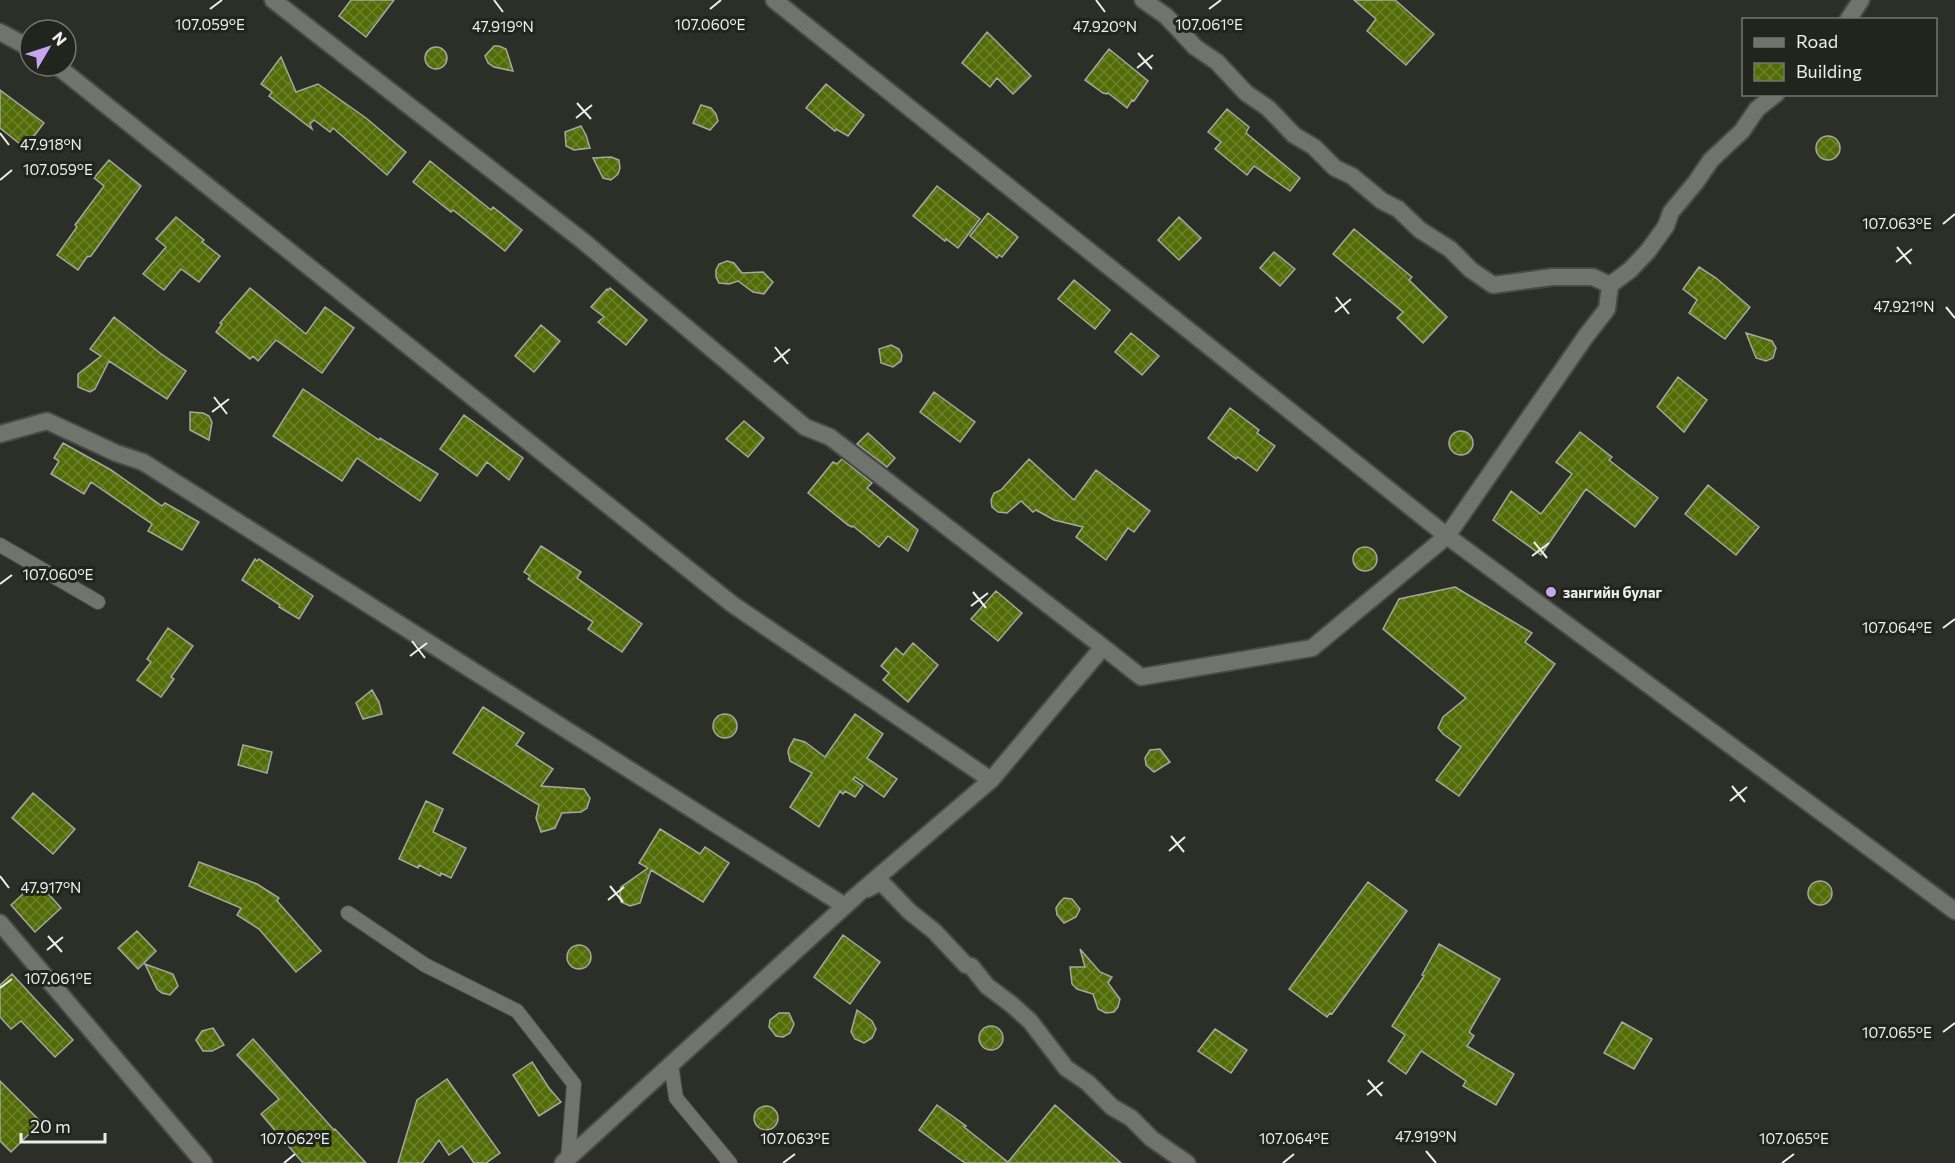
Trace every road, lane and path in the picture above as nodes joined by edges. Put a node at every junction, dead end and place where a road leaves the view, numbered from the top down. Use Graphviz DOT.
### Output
graph roads {
  1 [pos="273,0"];
  2 [pos="774,0"];
  3 [pos="1143,0"];
  4 [pos="1861,0"];
  5 [pos="1849,18"];
  6 [pos="0,32"];
  7 [pos="18,42"];
  8 [pos="72,78"];
  9 [pos="1773,96"];
  10 [pos="1611,285"];
  11 [pos="0,434"];
  12 [pos="1447,536"];
  13 [pos="0,545"];
  14 [pos="98,602"];
  15 [pos="1103,647"];
  16 [pos="992,780"];
  17 [pos="858,894"];
  18 [pos="845,906"];
  19 [pos="1955,911"];
  20 [pos="348,913"];
  21 [pos="0,923"];
  22 [pos="671,1064"];
  23 [pos="565,1161"];
  24 [pos="204,1163"];
  25 [pos="730,1163"];
  26 [pos="1187,1163"];
  1 -- 15 [label="street"];
  2 -- 12 [label="street"];
  3 -- 10 [label="street"];
  4 -- 5 [label="street"];
  6 -- 7 [label="street"];
  8 -- 16 [label="street"];
  9 -- 10 [label="street"];
  10 -- 12 [label="street"];
  11 -- 18 [label="street"];
  12 -- 15 [label="street"];
  12 -- 19 [label="street"];
  13 -- 14 [label="lane"];
  15 -- 16 [label="street"];
  16 -- 17 [label="street"];
  17 -- 18 [label="street"];
  17 -- 26 [label="street"];
  18 -- 22 [label="street"];
  20 -- 23 [label="lane"];
  21 -- 24 [label="street"];
  22 -- 23 [label="street"];
  22 -- 25 [label="lane"];
}
